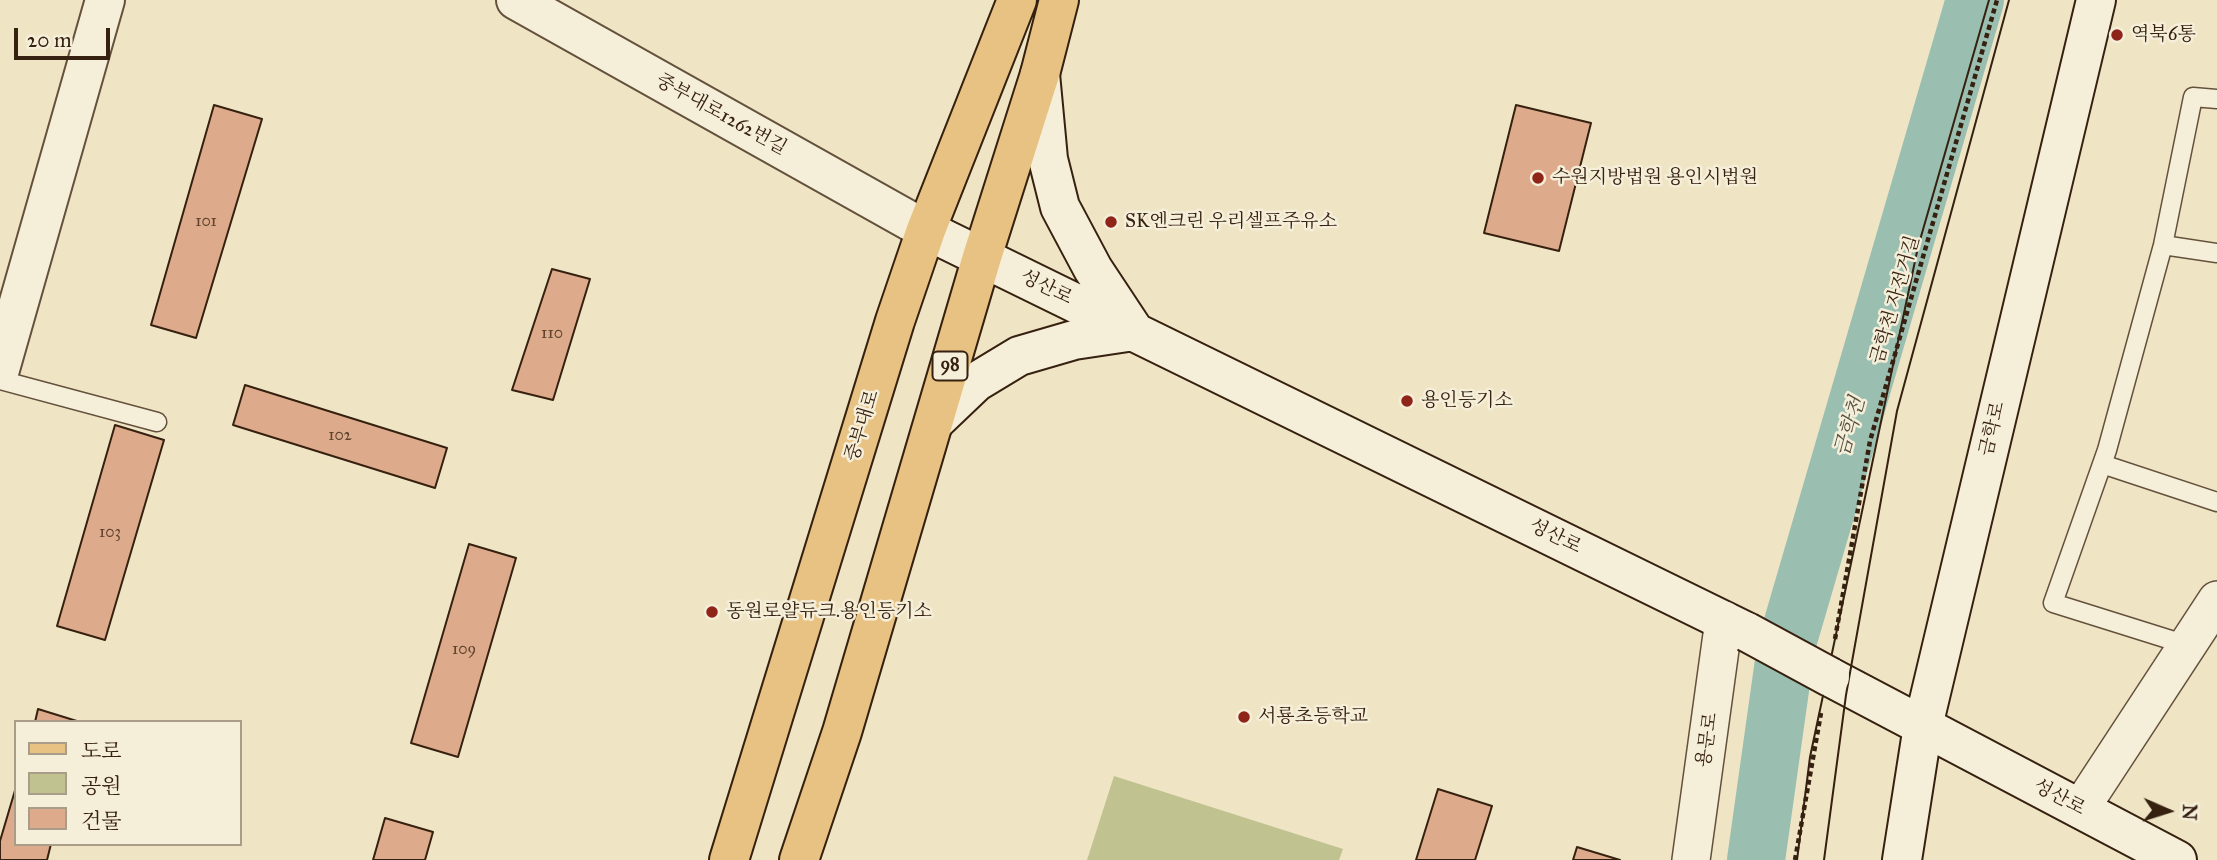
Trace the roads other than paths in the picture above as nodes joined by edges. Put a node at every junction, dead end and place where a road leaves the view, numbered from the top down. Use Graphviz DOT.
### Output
graph roads {
  1 [pos="105,0"];
  2 [pos="516,0"];
  3 [pos="1017,0"];
  4 [pos="1059,0"];
  5 [pos="2096,0"];
  6 [pos="1040,74"];
  7 [pos="2217,99"];
  8 [pos="926,230"];
  9 [pos="2163,246"];
  10 [pos="2217,253"];
  11 [pos="982,257"];
  12 [pos="1134,331"];
  13 [pos="0,369"];
  14 [pos="0,380"];
  15 [pos="157,422"];
  16 [pos="934,422"];
  17 [pos="2102,464"];
  18 [pos="2217,502"];
  19 [pos="2217,600"];
  20 [pos="1735,626"];
  21 [pos="2187,645"];
  22 [pos="1923,726"];
  23 [pos="2080,809"];
  24 [pos="730,860"];
  25 [pos="799,860"];
  26 [pos="1691,860"];
  27 [pos="1902,860"];
  28 [pos="2176,860"];
  1 -- 13 [label="main road"];
  2 -- 8 [label="main road, 중부대로1262번길"];
  3 -- 8 [label="main road, 중부대로"];
  4 -- 6 [label="main road, 98"];
  5 -- 22 [label="main road, 금학로"];
  6 -- 11 [label="main road, 98"];
  6 -- 12 [label="main road"];
  7 -- 9 [label="lane"];
  8 -- 11 [label="main road, 성산로"];
  8 -- 24 [label="main road, 중부대로"];
  9 -- 10 [label="lane"];
  9 -- 17 [label="lane"];
  11 -- 12 [label="main road, 성산로"];
  11 -- 16 [label="main road, 98"];
  12 -- 16 [label="main road"];
  12 -- 20 [label="main road, 성산로"];
  14 -- 15 [label="lane"];
  16 -- 25 [label="main road, 98"];
  17 -- 18 [label="lane"];
  17 -- 21 [label="lane"];
  19 -- 21 [label="street"];
  20 -- 22 [label="main road, 성산로, bridge"];
  20 -- 26 [label="street, 용문로"];
  21 -- 23 [label="street"];
  22 -- 23 [label="main road, 성산로"];
  22 -- 27 [label="main road, 금학로"];
  23 -- 28 [label="main road, 성산로"];
}
